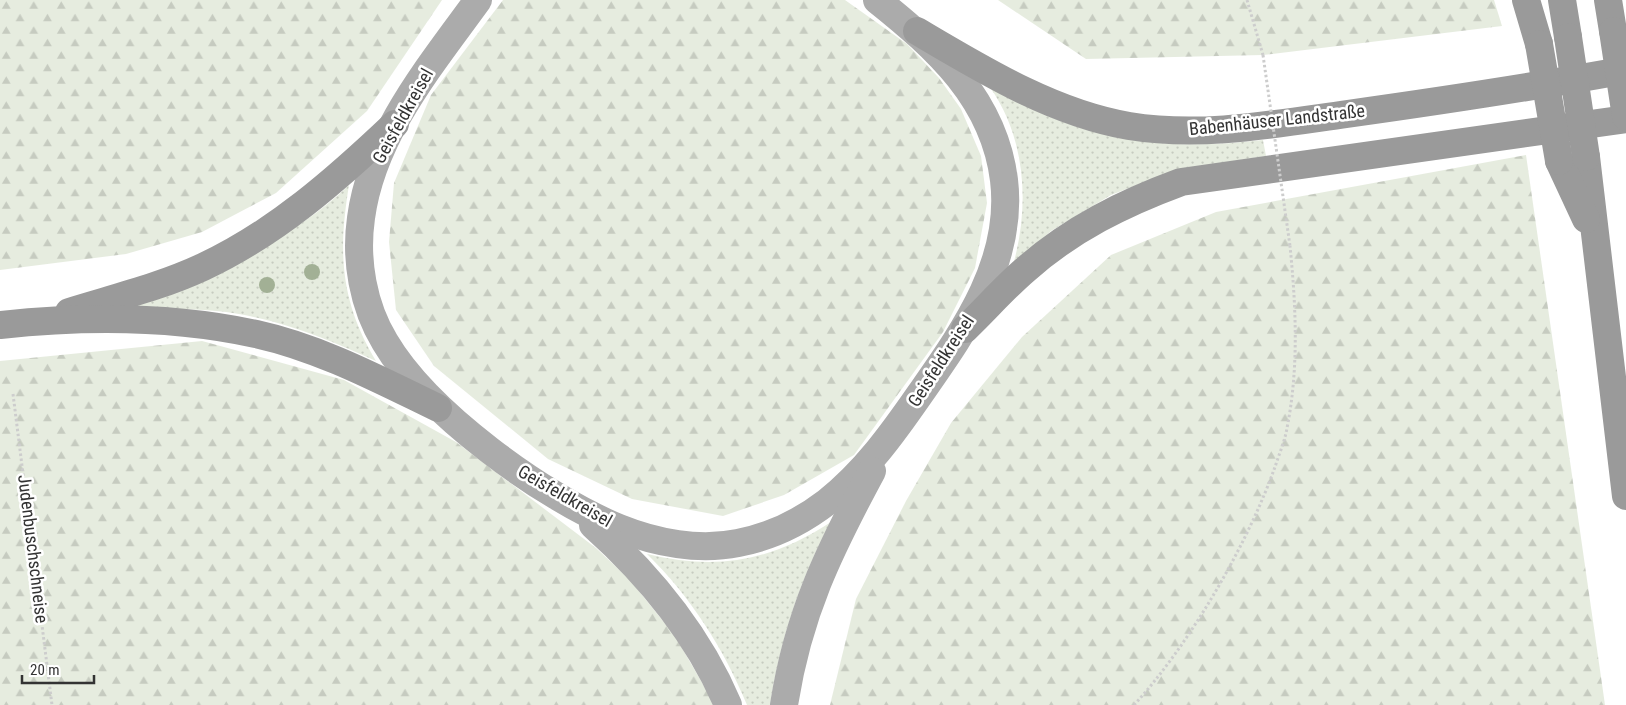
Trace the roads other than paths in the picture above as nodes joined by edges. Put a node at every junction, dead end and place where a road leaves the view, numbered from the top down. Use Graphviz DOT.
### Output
graph roads {
  1 [pos="478,0"];
  2 [pos="877,0"];
  3 [pos="1526,0"];
  4 [pos="1562,0"];
  5 [pos="1608,0"];
  6 [pos="917,32"];
  7 [pos="1626,70"];
  8 [pos="1626,118"];
  9 [pos="394,124"];
  10 [pos="1596,240"];
  11 [pos="44,320"];
  12 [pos="0,325"];
  13 [pos="965,330"];
  14 [pos="438,408"];
  15 [pos="894,433"];
  16 [pos="1626,496"];
  17 [pos="568,502"];
  18 [pos="728,705"];
  19 [pos="784,705"];
  1 -- 9 [label="main road, Geisfeldkreisel"];
  2 -- 6 [label="main road, Geisfeldkreisel"];
  3 -- 10 [label="highway, bridge"];
  4 -- 10 [label="highway, bridge"];
  5 -- 8 [label="highway, bridge"];
  6 -- 7 [label="highway, Babenhäuser Landstraße"];
  6 -- 13 [label="main road, Geisfeldkreisel"];
  8 -- 13 [label="highway"];
  9 -- 11 [label="highway"];
  9 -- 14 [label="main road, Geisfeldkreisel"];
  10 -- 16 [label="highway"];
  11 -- 12 [label="highway"];
  11 -- 14 [label="highway"];
  13 -- 15 [label="main road, Geisfeldkreisel"];
  14 -- 17 [label="main road, Geisfeldkreisel"];
  15 -- 17 [label="main road, Geisfeldkreisel"];
  15 -- 19 [label="main road"];
  17 -- 18 [label="main road"];
}
